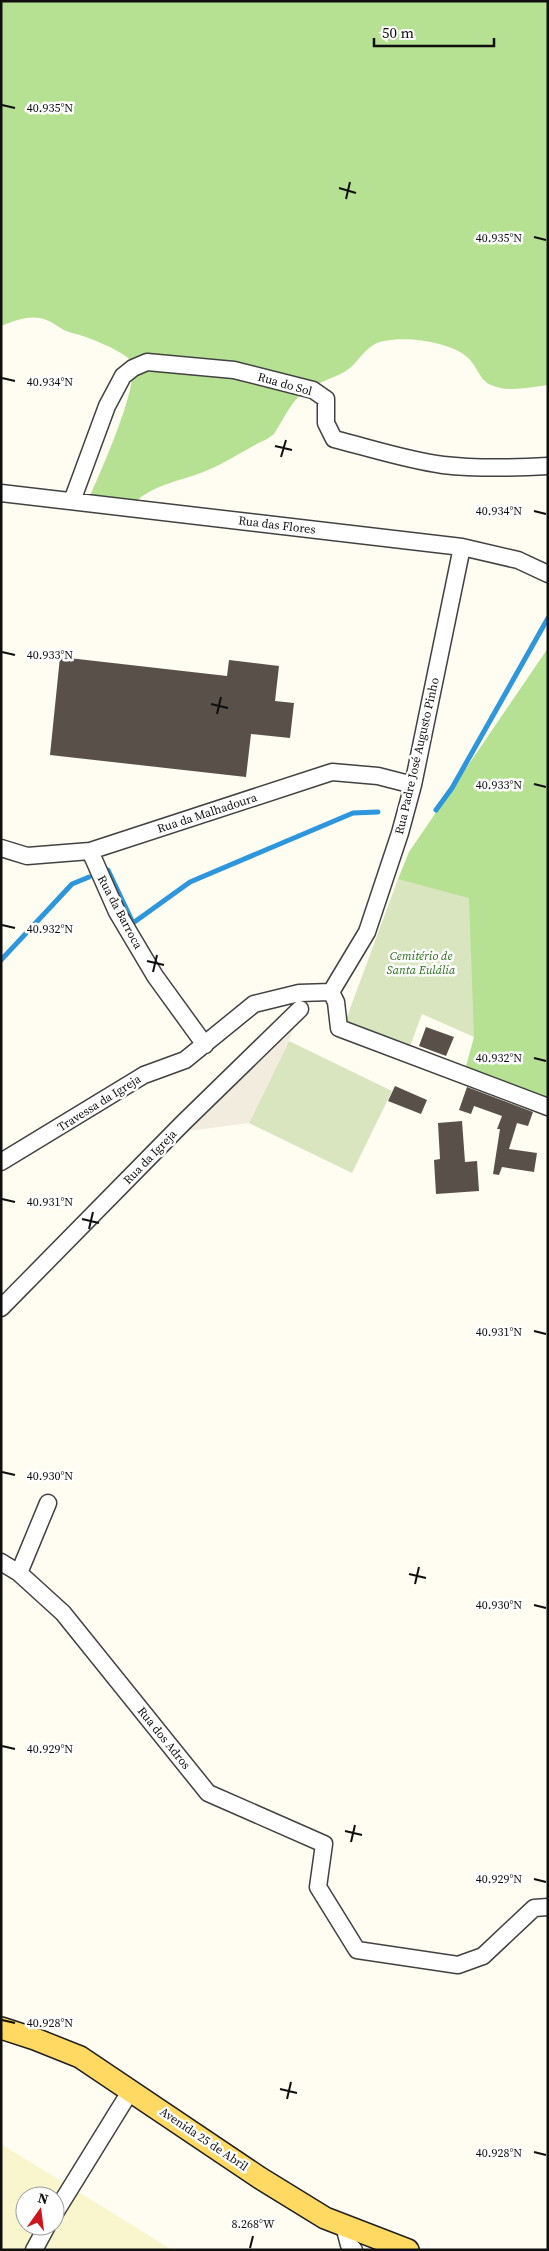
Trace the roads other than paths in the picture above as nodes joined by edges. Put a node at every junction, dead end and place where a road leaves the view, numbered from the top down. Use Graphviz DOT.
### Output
graph roads {
  1 [pos="548,466"];
  2 [pos="1,493"];
  3 [pos="72,501"];
  4 [pos="462,547"];
  5 [pos="548,574"];
  6 [pos="413,785"];
  7 [pos="1,848"];
  8 [pos="90,851"];
  9 [pos="331,992"];
  10 [pos="300,1008"];
  11 [pos="205,1045"];
  12 [pos="548,1106"];
  13 [pos="1,1162"];
  14 [pos="1,1308"];
  15 [pos="48,1502"];
  16 [pos="1,1562"];
  17 [pos="19,1573"];
  18 [pos="548,1907"];
  19 [pos="1,2028"];
  20 [pos="131,2090"];
  21 [pos="65,2197"];
  22 [pos="344,2226"];
  23 [pos="42,2236"];
  24 [pos="34,2250"];
  25 [pos="354,2250"];
  26 [pos="408,2250"];
  1 -- 3 [label="street, Rua do Sol"];
  2 -- 3 [label="street, Rua das Flores"];
  3 -- 4 [label="street, Rua das Flores"];
  4 -- 5 [label="street, Rua das Flores"];
  4 -- 6 [label="street, Rua Padre José Augusto Pinho"];
  6 -- 8 [label="street, Rua da Malhadoura"];
  6 -- 9 [label="street, Rua Padre José Augusto Pinho"];
  7 -- 8 [label="street, Rua da Malhadoura"];
  8 -- 11 [label="street, Rua da Barroca"];
  9 -- 11 [label="street, Travessa da Igreja"];
  9 -- 12 [label="street"];
  10 -- 14 [label="street, Rua da Igreja"];
  11 -- 13 [label="street, Travessa da Igreja"];
  15 -- 17 [label="street"];
  16 -- 17 [label="street, Rua dos Adros"];
  17 -- 18 [label="street, Rua dos Adros"];
  19 -- 20 [label="main road, Avenida 25 de Abril"];
  20 -- 21 [label="street"];
  20 -- 22 [label="main road, Avenida 25 de Abril"];
  22 -- 25 [label="street"];
  22 -- 26 [label="main road, Avenida 25 de Abril"];
  23 -- 24 [label="street"];
}
